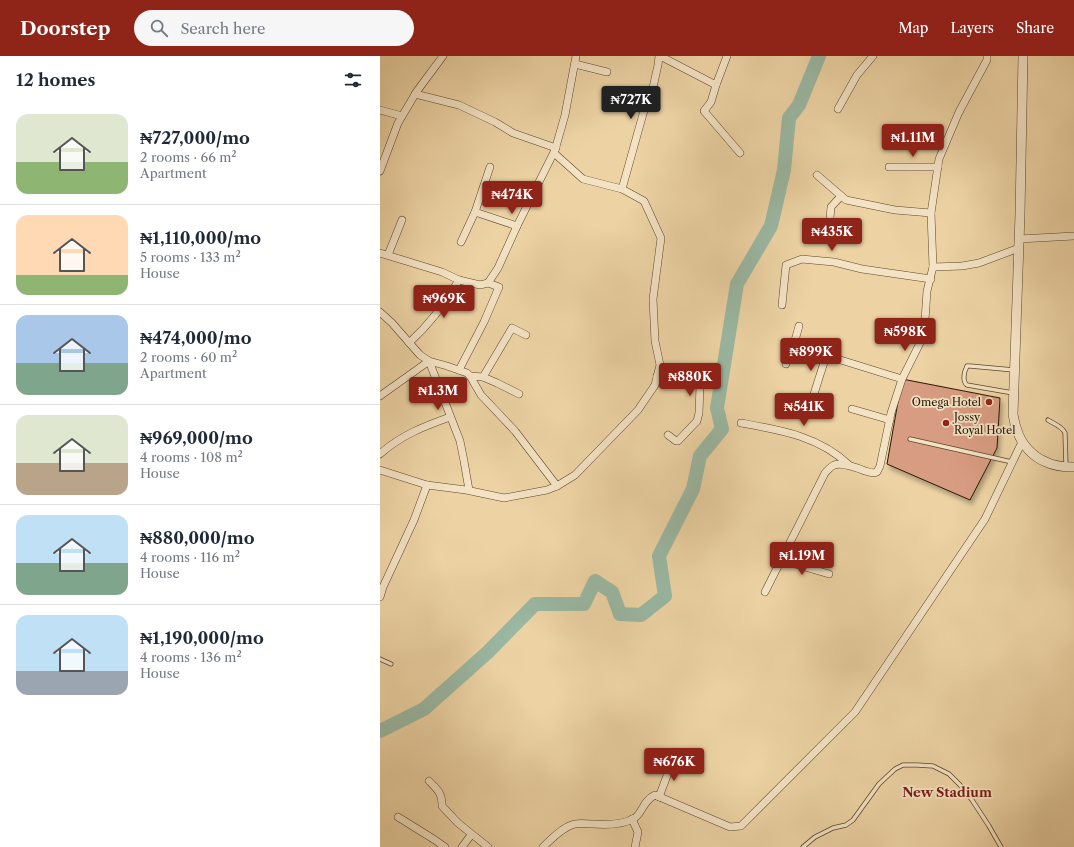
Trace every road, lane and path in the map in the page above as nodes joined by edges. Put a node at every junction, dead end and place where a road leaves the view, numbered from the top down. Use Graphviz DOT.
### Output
graph roads {
  1 [pos="443,56"];
  2 [pos="576,56"];
  3 [pos="660,56"];
  4 [pos="727,56"];
  5 [pos="873,56"];
  6 [pos="987,56"];
  7 [pos="1023,56"];
  8 [pos="575,64"];
  9 [pos="607,72"];
  10 [pos="716,85"];
  11 [pos="415,94"];
  12 [pos="838,109"];
  13 [pos="380,110"];
  14 [pos="402,116"];
  15 [pos="555,150"];
  16 [pos="740,153"];
  17 [pos="490,167"];
  18 [pos="889,167"];
  19 [pos="938,167"];
  20 [pos="380,171"];
  21 [pos="817,175"];
  22 [pos="622,189"];
  23 [pos="841,196"];
  24 [pos="475,212"];
  25 [pos="931,213"];
  26 [pos="830,218"];
  27 [pos="402,220"];
  28 [pos="517,226"];
  29 [pos="1074,236"];
  30 [pos="461,242"];
  31 [pos="1019,243"];
  32 [pos="380,253"];
  33 [pos="388,255"];
  34 [pos="934,268"];
  35 [pos="931,279"];
  36 [pos="459,280"];
  37 [pos="488,283"];
  38 [pos="782,305"];
  39 [pos="380,312"];
  40 [pos="799,326"];
  41 [pos="526,335"];
  42 [pos="409,343"];
  43 [pos="794,344"];
  44 [pos="826,356"];
  45 [pos="429,361"];
  46 [pos="786,364"];
  47 [pos="459,370"];
  48 [pos="1015,370"];
  49 [pos="470,376"];
  50 [pos="657,376"];
  51 [pos="482,377"];
  52 [pos="902,379"];
  53 [pos="1014,393"];
  54 [pos="518,394"];
  55 [pos="814,394"];
  56 [pos="380,396"];
  57 [pos="852,409"];
  58 [pos="450,417"];
  59 [pos="890,420"];
  60 [pos="1048,420"];
  61 [pos="741,423"];
  62 [pos="668,435"];
  63 [pos="910,439"];
  64 [pos="1022,442"];
  65 [pos="380,454"];
  66 [pos="1012,462"];
  67 [pos="851,467"];
  68 [pos="1070,467"];
  69 [pos="380,470"];
  70 [pos="427,485"];
  71 [pos="557,486"];
  72 [pos="469,490"];
  73 [pos="781,560"];
  74 [pos="829,574"];
  75 [pos="383,580"];
  76 [pos="765,592"];
  77 [pos="380,597"];
  78 [pos="380,659"];
  79 [pos="391,664"];
  80 [pos="679,760"];
  81 [pos="429,781"];
  82 [pos="659,797"];
  83 [pos="398,818"];
  84 [pos="632,819"];
  85 [pos="471,834"];
  86 [pos="445,847"];
  87 [pos="462,847"];
  88 [pos="488,847"];
  89 [pos="543,847"];
  90 [pos="635,847"];
  91 [pos="803,847"];
  92 [pos="1001,847"];
  1 -- 11 [label="street"];
  2 -- 8 [label="street"];
  3 -- 10 [label="street"];
  3 -- 22 [label="street"];
  4 -- 10 [label="street"];
  5 -- 12 [label="street"];
  6 -- 19 [label="street"];
  7 -- 31 [label="street"];
  8 -- 9 [label="street"];
  8 -- 15 [label="street"];
  10 -- 16 [label="street"];
  11 -- 14 [label="street"];
  11 -- 15 [label="street"];
  13 -- 14 [label="street"];
  14 -- 20 [label="street"];
  15 -- 22 [label="street"];
  15 -- 28 [label="street"];
  17 -- 24 [label="street"];
  18 -- 19 [label="street"];
  19 -- 25 [label="street"];
  21 -- 23 [label="street"];
  22 -- 50 [label="street"];
  23 -- 25 [label="street"];
  23 -- 26 [label="street"];
  24 -- 28 [label="street"];
  24 -- 30 [label="street"];
  25 -- 34 [label="street"];
  27 -- 33 [label="street"];
  28 -- 37 [label="street"];
  29 -- 31 [label="street"];
  31 -- 34 [label="street"];
  31 -- 48 [label="street"];
  32 -- 33 [label="street"];
  33 -- 36 [label="street"];
  34 -- 35 [label="street"];
  35 -- 38 [label="street"];
  35 -- 52 [label="street"];
  36 -- 37 [label="street"];
  36 -- 42 [label="street"];
  37 -- 47 [label="street"];
  39 -- 42 [label="street"];
  40 -- 43 [label="street"];
  41 -- 51 [label="street"];
  42 -- 45 [label="street"];
  43 -- 44 [label="street"];
  43 -- 46 [label="street"];
  44 -- 52 [label="street"];
  44 -- 55 [label="street"];
  45 -- 47 [label="street"];
  45 -- 56 [label="street"];
  45 -- 58 [label="street"];
  47 -- 49 [label="street"];
  48 -- 53 [label="street"];
  48 -- 53 [label="lane"];
  49 -- 51 [label="street"];
  49 -- 71 [label="street"];
  50 -- 62 [label="street"];
  50 -- 71 [label="street"];
  51 -- 54 [label="street"];
  52 -- 59 [label="street"];
  53 -- 64 [label="street"];
  57 -- 59 [label="street"];
  58 -- 65 [label="street"];
  58 -- 72 [label="street"];
  59 -- 67 [label="street"];
  60 -- 68 [label="lane"];
  61 -- 67 [label="street"];
  63 -- 66 [label="lane"];
  64 -- 66 [label="street"];
  64 -- 68 [label="street"];
  66 -- 82 [label="street"];
  67 -- 73 [label="street"];
  69 -- 70 [label="street"];
  70 -- 72 [label="street"];
  70 -- 75 [label="street"];
  71 -- 72 [label="street"];
  73 -- 74 [label="street"];
  73 -- 76 [label="street"];
  75 -- 77 [label="street"];
  78 -- 79 [label="lane"];
  80 -- 82 [label="street"];
  81 -- 85 [label="street"];
  82 -- 84 [label="street"];
  83 -- 86 [label="street"];
  84 -- 89 [label="street"];
  84 -- 90 [label="street"];
  85 -- 87 [label="street"];
  85 -- 88 [label="street"];
  91 -- 92 [label="lane"];
}
